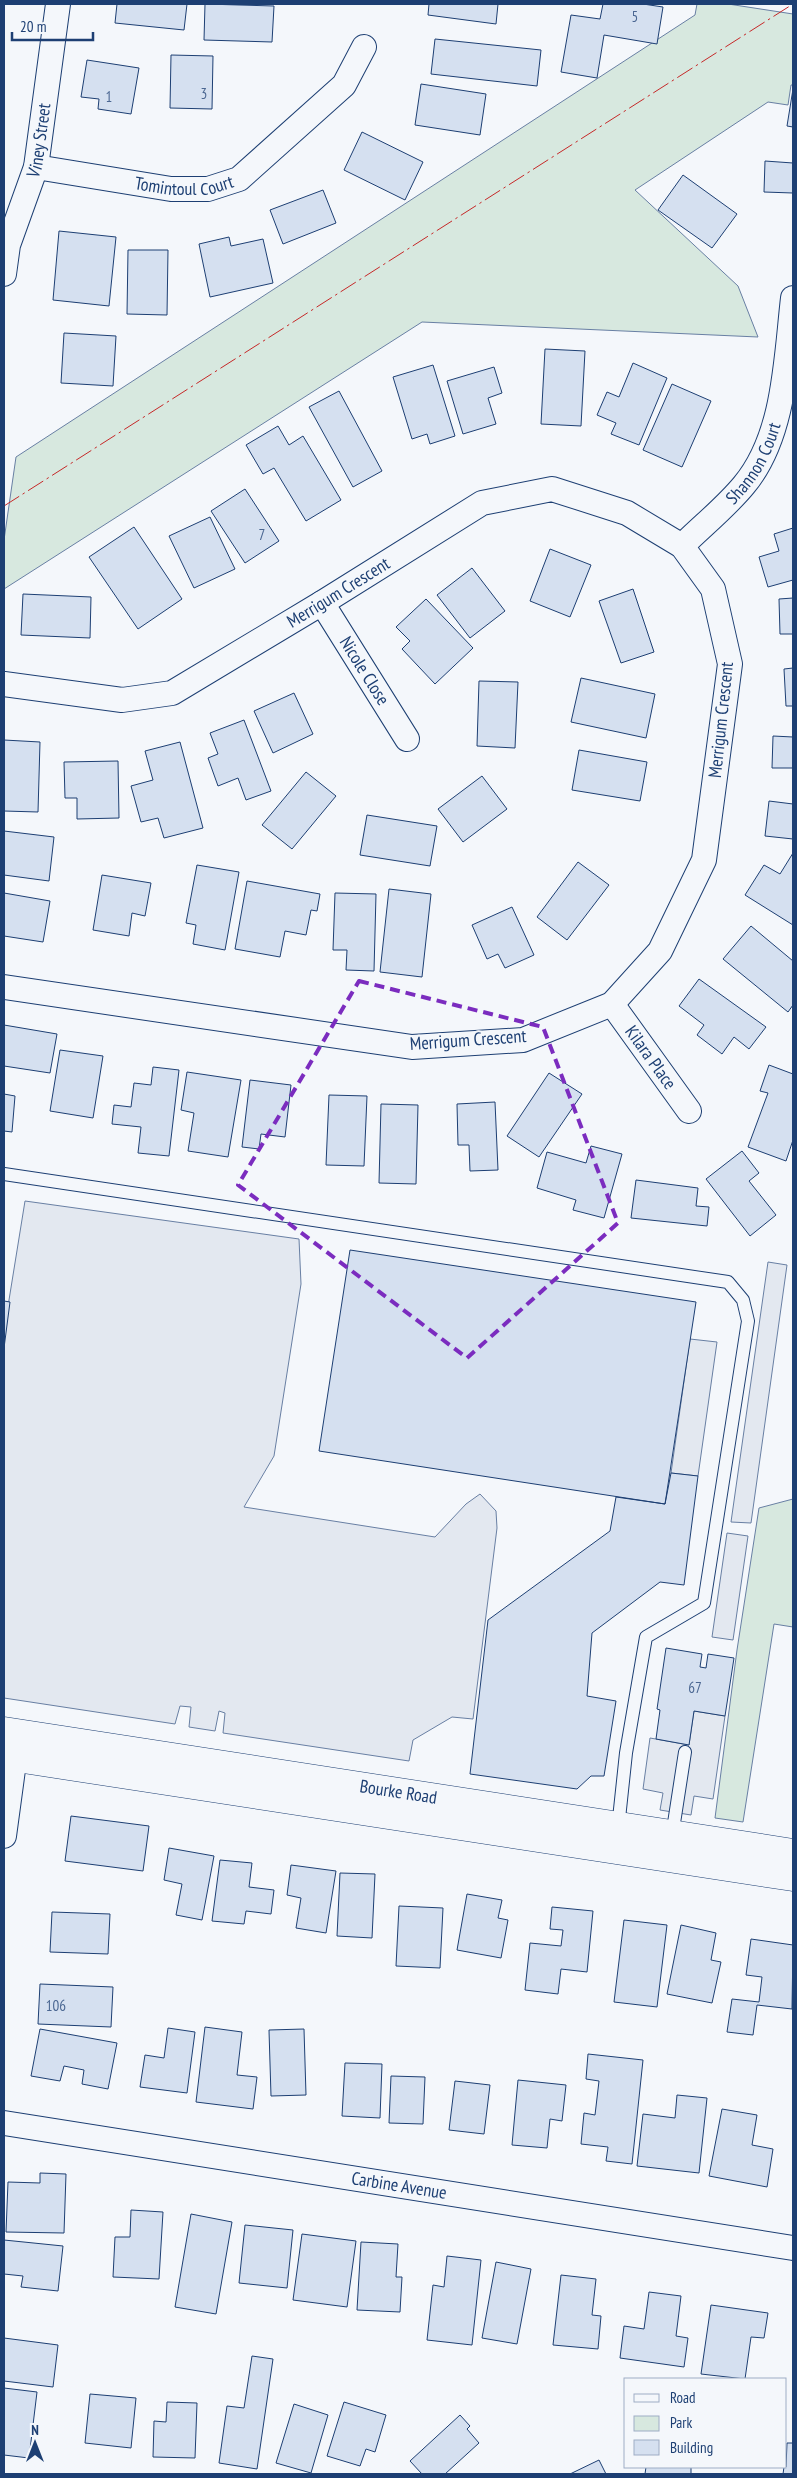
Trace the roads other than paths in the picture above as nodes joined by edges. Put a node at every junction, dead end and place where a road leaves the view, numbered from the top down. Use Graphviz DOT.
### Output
graph roads {
  1 [pos="58,4"];
  2 [pos="364,47"];
  3 [pos="36,167"];
  4 [pos="6,245"];
  5 [pos="4,274"];
  6 [pos="793,298"];
  7 [pos="682,546"];
  8 [pos="322,603"];
  9 [pos="4,684"];
  10 [pos="407,739"];
  11 [pos="4,987"];
  12 [pos="612,1004"];
  13 [pos="689,1111"];
  14 [pos="4,1174"];
  15 [pos="10,1744"];
  16 [pos="685,1752"];
  17 [pos="4,1836"];
  18 [pos="616,1838"];
  19 [pos="670,1846"];
  20 [pos="793,1853"];
  21 [pos="793,1877"];
  22 [pos="4,2123"];
  23 [pos="793,2248"];
  1 -- 3 [label="street, Viney Street"];
  2 -- 3 [label="street, Tomintoul Court"];
  3 -- 4 [label="street, Viney Street"];
  4 -- 5 [label="street, Viney Street"];
  6 -- 7 [label="street, Shannon Court"];
  7 -- 8 [label="street, Merrigum Crescent"];
  7 -- 12 [label="street, Merrigum Crescent"];
  8 -- 9 [label="street, Merrigum Crescent"];
  8 -- 10 [label="street, Nicole Close"];
  11 -- 12 [label="street, Merrigum Crescent"];
  12 -- 13 [label="street, Kilara Place"];
  14 -- 18 [label="lane"];
  15 -- 17 [label="street"];
  15 -- 18 [label="main road, Bourke Road"];
  16 -- 19 [label="lane"];
  18 -- 19 [label="main road, Bourke Road"];
  19 -- 20 [label="main road, Bourke Road"];
  19 -- 21 [label="main road, Bourke Road"];
  22 -- 23 [label="street, Carbine Avenue"];
}
